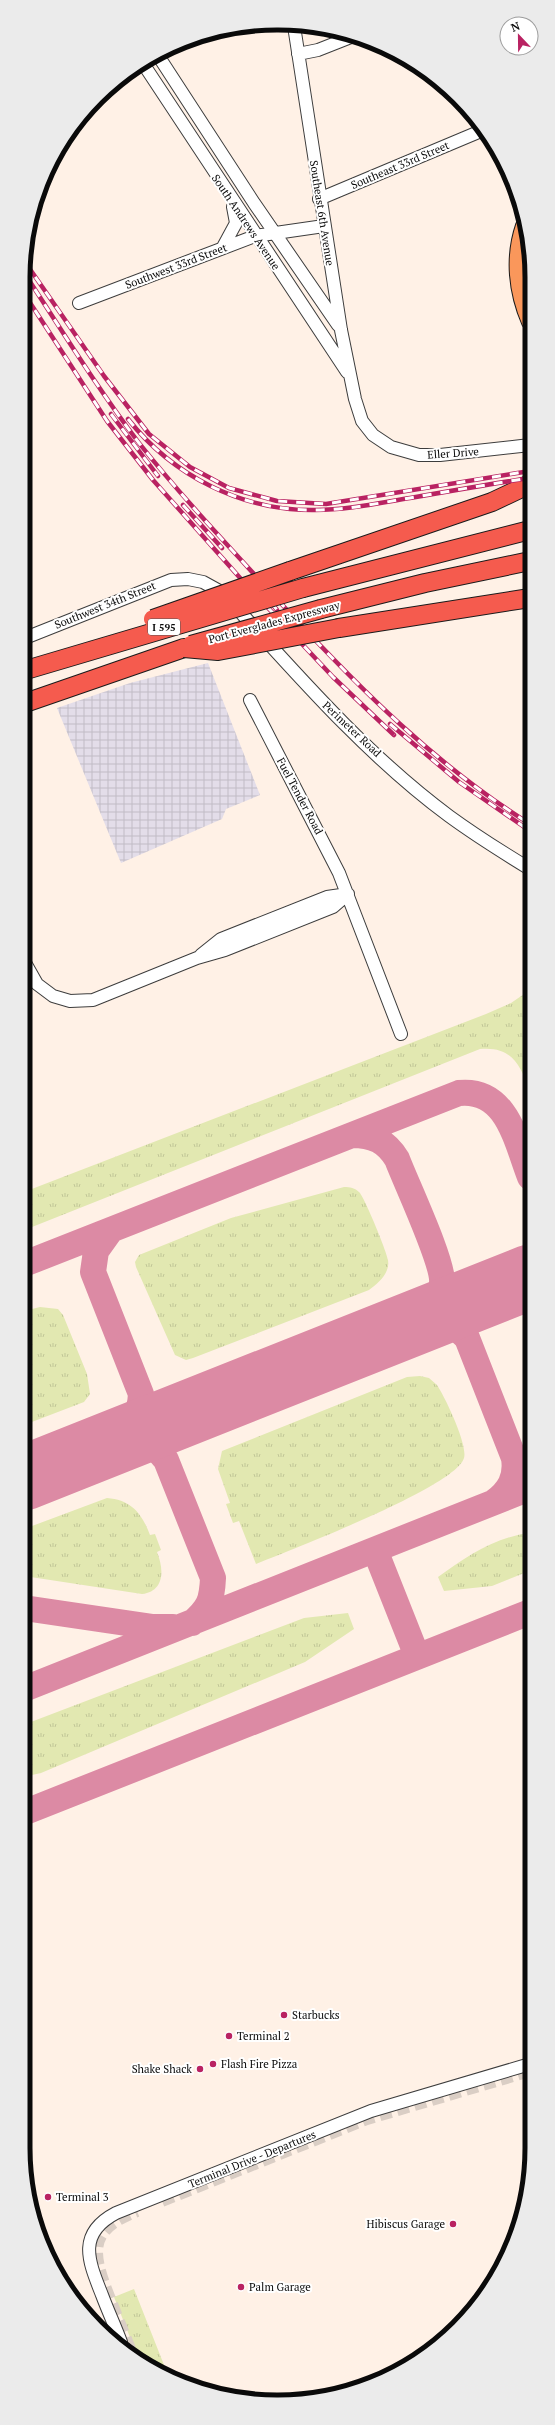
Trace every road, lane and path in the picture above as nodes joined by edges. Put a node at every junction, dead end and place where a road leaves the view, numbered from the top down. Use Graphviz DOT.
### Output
graph roads {
  1 [pos="295,31"];
  2 [pos="345,39"];
  3 [pos="298,54"];
  4 [pos="160,60"];
  5 [pos="146,68"];
  6 [pos="478,132"];
  7 [pos="319,199"];
  8 [pos="231,200"];
  9 [pos="324,226"];
  10 [pos="275,231"];
  11 [pos="521,235"];
  12 [pos="255,236"];
  13 [pos="223,247"];
  14 [pos="79,303"];
  15 [pos="525,308"];
  16 [pos="341,330"];
  17 [pos="350,378"];
  18 [pos="354,399"];
  19 [pos="525,446"];
  20 [pos="525,486"];
  21 [pos="525,531"];
  22 [pos="525,562"];
  23 [pos="188,579"];
  24 [pos="525,599"];
  25 [pos="30,636"];
  26 [pos="184,648"];
  27 [pos="30,668"];
  28 [pos="30,669"];
  29 [pos="250,700"];
  30 [pos="30,701"];
  31 [pos="525,866"];
  32 [pos="348,894"];
  33 [pos="30,973"];
  34 [pos="401,1034"];
  35 [pos="525,2066"];
  36 [pos="120,2338"];
  1 -- 3 [label="street, Southeast 6th Avenue"];
  2 -- 3 [label="street"];
  3 -- 7 [label="street, Southeast 6th Avenue"];
  4 -- 10 [label="street, South Andrews Avenue"];
  5 -- 8 [label="street, South Andrews Avenue"];
  6 -- 7 [label="street, Southeast 33rd Street"];
  7 -- 9 [label="street, Southeast 6th Avenue"];
  8 -- 12 [label="street, South Andrews Avenue"];
  8 -- 13 [label="street"];
  9 -- 10 [label="street, Southwest 33rd Street"];
  9 -- 16 [label="street, Southeast 6th Avenue"];
  10 -- 12 [label="street, Southwest 33rd Street"];
  10 -- 16 [label="street, South Andrews Avenue"];
  11 -- 15 [label="main road"];
  12 -- 13 [label="street, Southwest 33rd Street"];
  12 -- 17 [label="street, South Andrews Avenue"];
  13 -- 14 [label="street, Southwest 33rd Street"];
  16 -- 17 [label="street, Southeast 6th Avenue"];
  17 -- 18 [label="street, Southeast 6th Avenue"];
  18 -- 19 [label="street, Eller Drive"];
  20 -- 27 [label="highway, bridge"];
  21 -- 28 [label="highway, I 595, bridge"];
  22 -- 26 [label="highway, Port Everglades Expressway / I 595, bridge"];
  23 -- 25 [label="street, Southwest 34th Street"];
  23 -- 31 [label="street, Perimeter Road"];
  24 -- 26 [label="highway, bridge"];
  26 -- 30 [label="highway, Port Everglades Expressway / I 595"];
  29 -- 32 [label="street, Fuel Tender Road"];
  32 -- 33 [label="street"];
  32 -- 34 [label="street, Fuel Tender Road"];
  35 -- 36 [label="street, Terminal Drive - Departures"];
}
